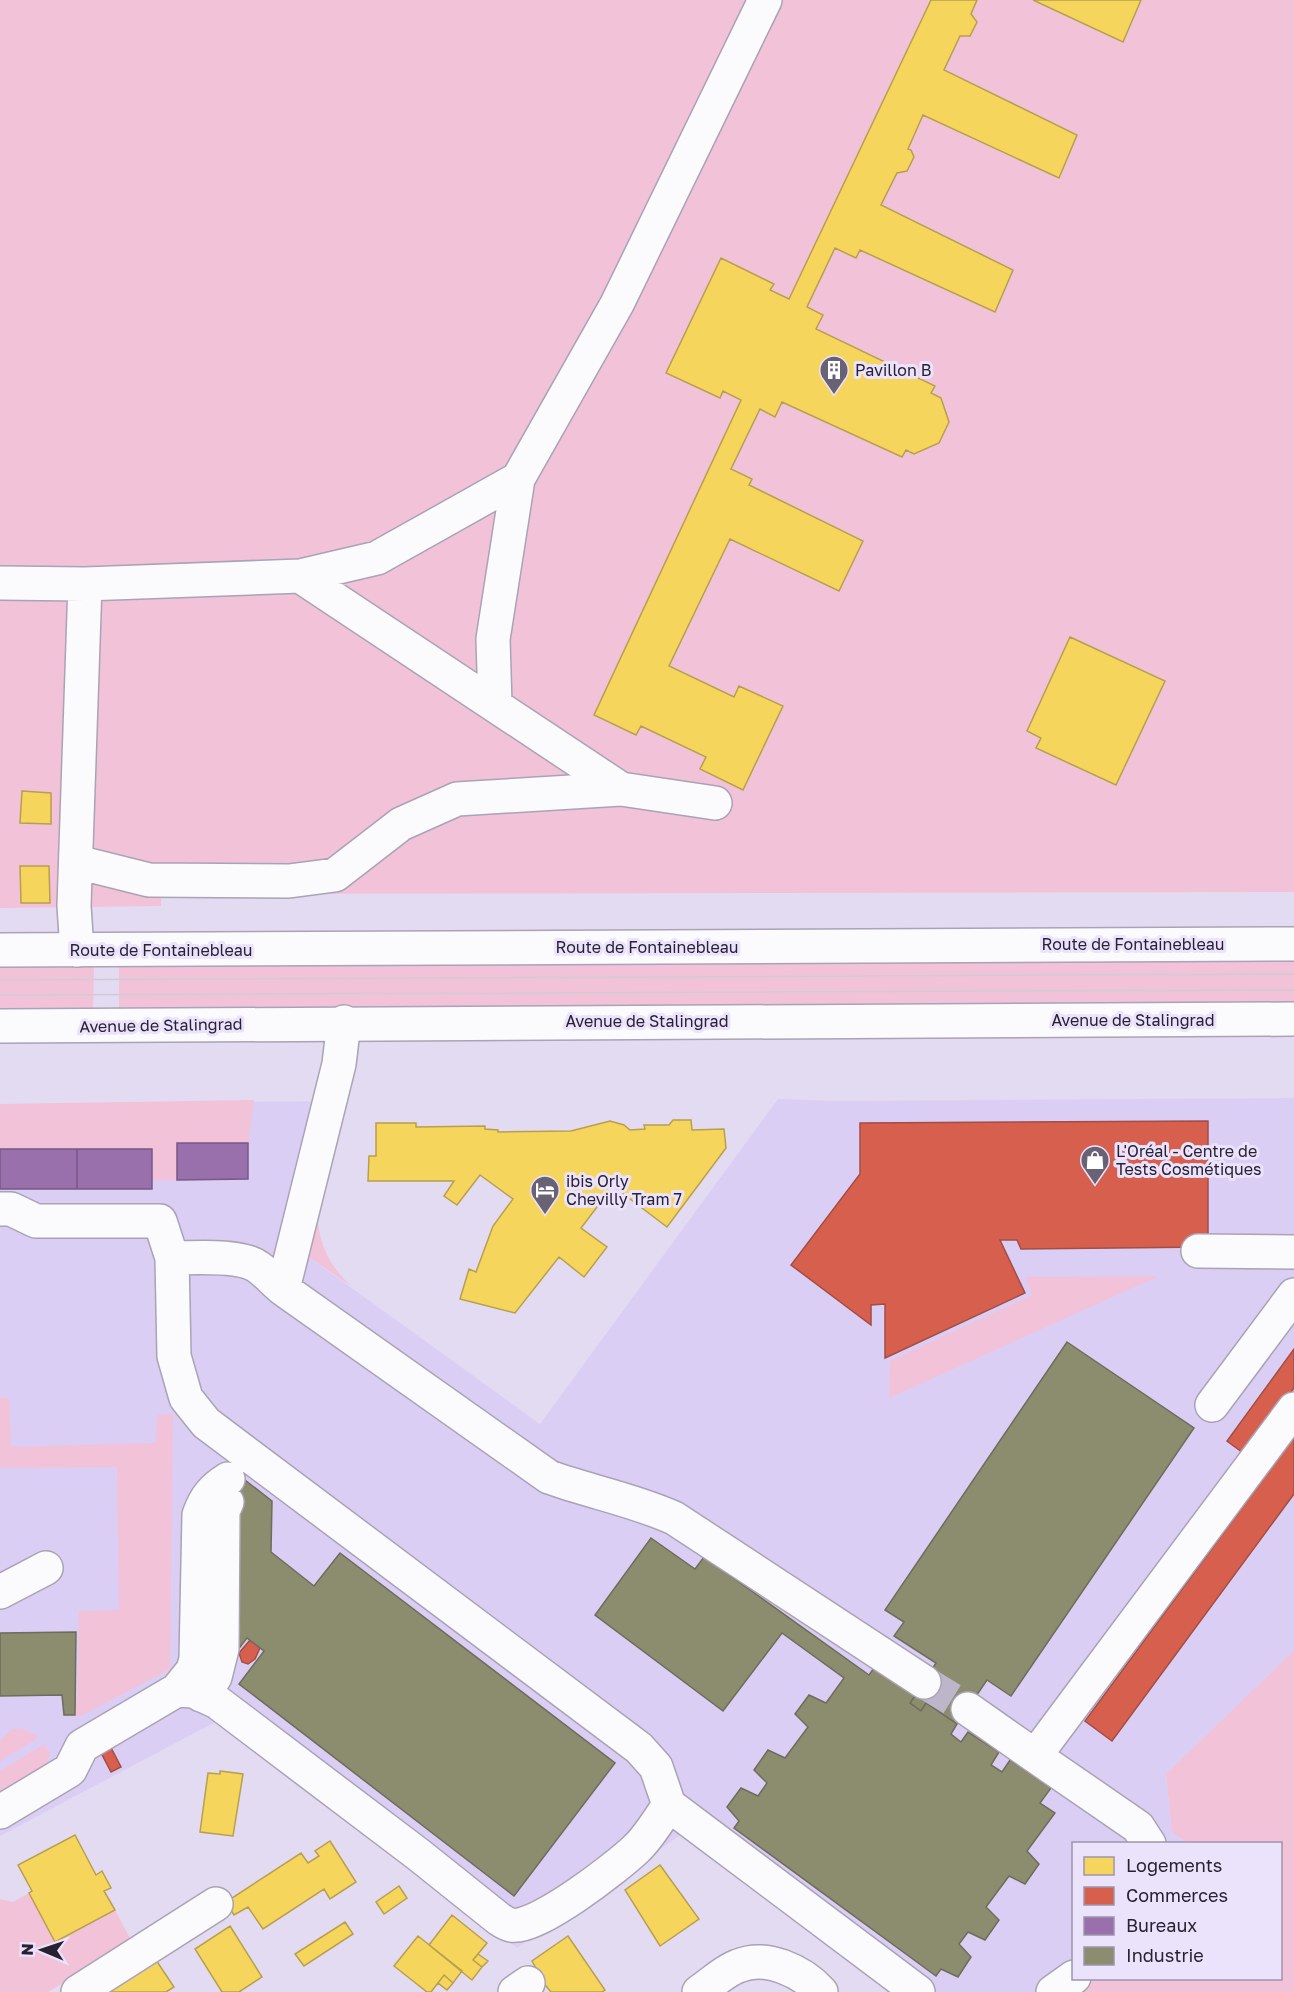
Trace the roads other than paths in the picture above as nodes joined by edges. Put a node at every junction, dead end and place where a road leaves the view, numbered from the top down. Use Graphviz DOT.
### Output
graph roads {
  1 [pos="765,0"];
  2 [pos="518,479"];
  3 [pos="300,576"];
  4 [pos="0,583"];
  5 [pos="85,584"];
  6 [pos="495,705"];
  7 [pos="621,789"];
  8 [pos="715,803"];
  9 [pos="77,862"];
  10 [pos="1294,944"];
  11 [pos="0,950"];
  12 [pos="77,950"];
  13 [pos="1294,1019"];
  14 [pos="345,1022"];
  15 [pos="0,1026"];
  16 [pos="0,1209"];
  17 [pos="1198,1251"];
  18 [pos="1294,1252"];
  19 [pos="172,1258"];
  20 [pos="283,1289"];
  21 [pos="1294,1295"];
  22 [pos="1212,1405"];
  23 [pos="1294,1409"];
  24 [pos="227,1490"];
  25 [pos="46,1568"];
  26 [pos="0,1592"];
  27 [pos="924,1682"];
  28 [pos="189,1692"];
  29 [pos="968,1709"];
  30 [pos="1035,1756"];
  31 [pos="669,1805"];
  32 [pos="0,1812"];
  33 [pos="1148,1842"];
  34 [pos="216,1904"];
  35 [pos="1072,1978"];
  36 [pos="78,1992"];
  37 [pos="699,1992"];
  38 [pos="821,1992"];
  39 [pos="918,1992"];
  40 [pos="1053,1992"];
  1 -- 2 [label="main road"];
  2 -- 3 [label="main road"];
  2 -- 6 [label="main road"];
  3 -- 5 [label="main road"];
  3 -- 6 [label="main road"];
  4 -- 5 [label="main road"];
  5 -- 9 [label="main road"];
  6 -- 7 [label="main road"];
  7 -- 8 [label="main road"];
  7 -- 9 [label="main road"];
  9 -- 12 [label="main road"];
  10 -- 12 [label="main road, Route de Fontainebleau"];
  11 -- 12 [label="main road, Route de Fontainebleau"];
  13 -- 14 [label="main road, Avenue de Stalingrad"];
  14 -- 15 [label="main road, Avenue de Stalingrad"];
  14 -- 20 [label="main road"];
  16 -- 19 [label="main road"];
  17 -- 18 [label="main road"];
  19 -- 20 [label="main road"];
  19 -- 31 [label="main road"];
  20 -- 27 [label="main road"];
  21 -- 22 [label="main road"];
  23 -- 30 [label="main road"];
  24 -- 28 [label="main road"];
  25 -- 26 [label="main road"];
  28 -- 31 [label="main road"];
  28 -- 32 [label="main road"];
  29 -- 30 [label="main road"];
  30 -- 33 [label="main road"];
  31 -- 39 [label="main road"];
  34 -- 36 [label="main road"];
  35 -- 40 [label="main road"];
  37 -- 38 [label="main road"];
}
